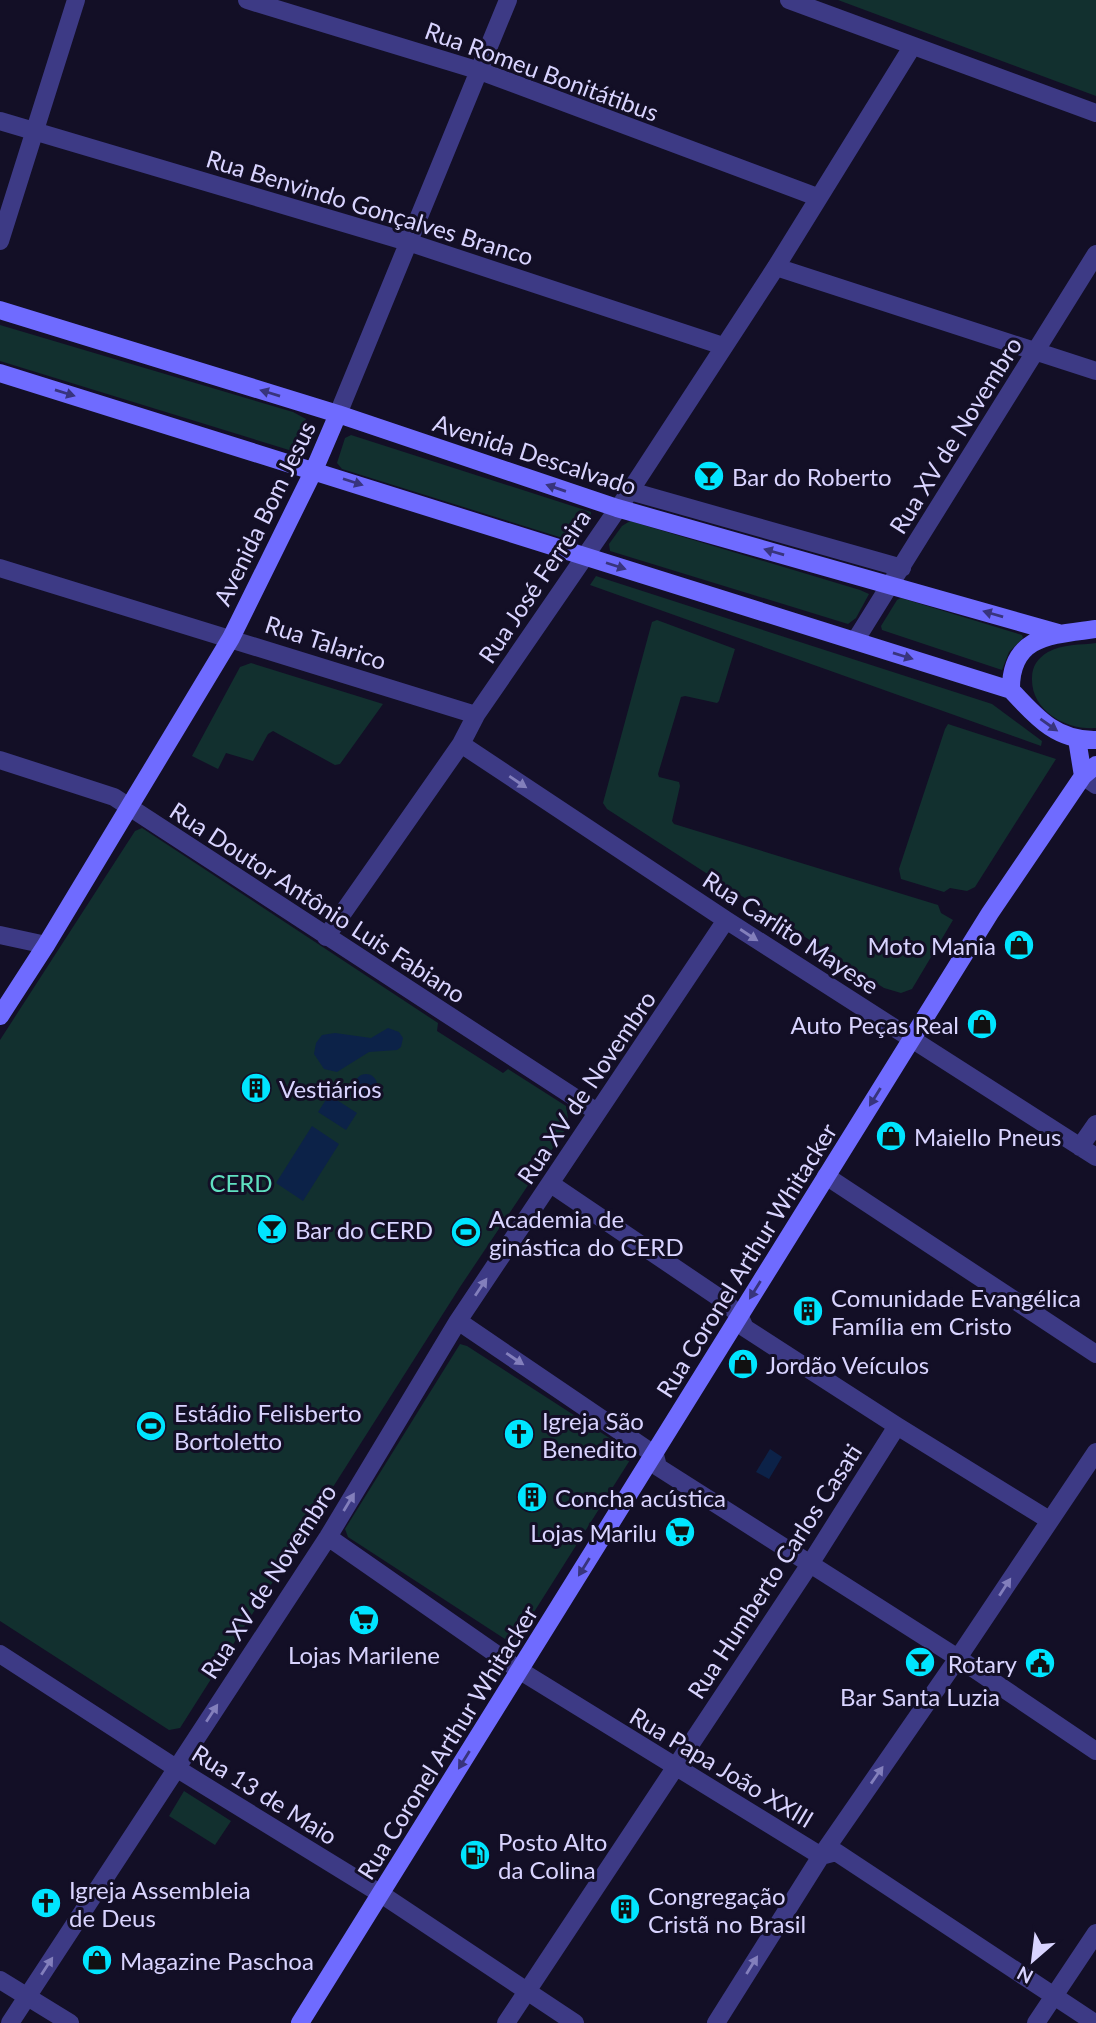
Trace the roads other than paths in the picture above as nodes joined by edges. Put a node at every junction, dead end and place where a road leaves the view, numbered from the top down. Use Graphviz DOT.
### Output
graph roads {
  1 [pos="76,0"];
  2 [pos="247,0"];
  3 [pos="508,0"];
  4 [pos="789,0"];
  5 [pos="912,47"];
  6 [pos="480,71"];
  7 [pos="1096,113"];
  8 [pos="0,121"];
  9 [pos="36,132"];
  10 [pos="817,197"];
  11 [pos="0,241"];
  12 [pos="408,242"];
  13 [pos="1096,254"];
  14 [pos="776,267"];
  15 [pos="0,310"];
  16 [pos="723,346"];
  17 [pos="1035,353"];
  18 [pos="1096,371"];
  19 [pos="0,373"];
  20 [pos="338,414"];
  21 [pos="314,470"];
  22 [pos="630,491"];
  23 [pos="617,508"];
  24 [pos="586,556"];
  25 [pos="0,568"];
  26 [pos="902,568"];
  27 [pos="891,585"];
  28 [pos="1096,629"];
  29 [pos="1058,633"];
  30 [pos="231,638"];
  31 [pos="855,641"];
  32 [pos="1011,690"];
  33 [pos="476,715"];
  34 [pos="1077,739"];
  35 [pos="1096,740"];
  36 [pos="461,744"];
  37 [pos="0,760"];
  38 [pos="1092,775"];
  39 [pos="130,808"];
  40 [pos="726,920"];
  41 [pos="0,935"];
  42 [pos="326,937"];
  43 [pos="46,945"];
  44 [pos="0,1016"];
  45 [pos="911,1039"];
  46 [pos="597,1112"];
  47 [pos="1096,1124"];
  48 [pos="1080,1147"];
  49 [pos="1096,1157"];
  50 [pos="826,1176"];
  51 [pos="551,1184"];
  52 [pos="739,1315"];
  53 [pos="458,1321"];
  54 [pos="1096,1354"];
  55 [pos="897,1426"];
  56 [pos="1096,1452"];
  57 [pos="655,1455"];
  58 [pos="1090,1474"];
  59 [pos="1049,1520"];
  60 [pos="328,1537"];
  61 [pos="810,1564"];
  62 [pos="0,1654"];
  63 [pos="958,1658"];
  64 [pos="519,1670"];
  65 [pos="1096,1751"];
  66 [pos="176,1768"];
  67 [pos="676,1768"];
  68 [pos="821,1856"];
  69 [pos="381,1894"];
  70 [pos="1096,1933"];
  71 [pos="0,1980"];
  72 [pos="527,1992"];
  73 [pos="1054,1996"];
  74 [pos="27,1997"];
  75 [pos="10,2023"];
  76 [pos="70,2023"];
  77 [pos="300,2023"];
  78 [pos="506,2023"];
  79 [pos="575,2023"];
  80 [pos="716,2023"];
  81 [pos="1035,2023"];
  82 [pos="1095,2023"];
  1 -- 9 [label="street"];
  2 -- 6 [label="street, Rua Romeu Bonitátibus"];
  3 -- 6 [label="street, Avenida Bom Jesus"];
  4 -- 5 [label="street"];
  5 -- 7 [label="street"];
  5 -- 10 [label="street, Rua José Ferreira"];
  6 -- 10 [label="street, Rua Romeu Bonitátibus"];
  6 -- 12 [label="street, Avenida Bom Jesus"];
  8 -- 9 [label="street, Rua Benvindo Gonçalves Branco"];
  9 -- 11 [label="street"];
  9 -- 12 [label="street, Rua Benvindo Gonçalves Branco"];
  10 -- 14 [label="street, Rua José Ferreira"];
  12 -- 16 [label="street, Rua Benvindo Gonçalves Branco"];
  12 -- 20 [label="street, Avenida Bom Jesus"];
  13 -- 17 [label="street, Rua XV de Novembro"];
  14 -- 16 [label="street, Rua José Ferreira"];
  14 -- 17 [label="street"];
  20 -- 15 [label="street, Avenida Descalvado, one-way"];
  16 -- 22 [label="street, Rua José Ferreira"];
  17 -- 18 [label="street"];
  17 -- 26 [label="street, Rua XV de Novembro"];
  19 -- 21 [label="street, one-way"];
  20 -- 21 [label="street, Avenida Bom Jesus"];
  23 -- 20 [label="street, Avenida Descalvado, one-way"];
  21 -- 24 [label="street, one-way"];
  21 -- 30 [label="street, Avenida Bom Jesus"];
  22 -- 23 [label="street, Rua José Ferreira"];
  22 -- 26 [label="street"];
  23 -- 24 [label="street, Rua José Ferreira"];
  27 -- 23 [label="street, Avenida Descalvado, one-way"];
  24 -- 31 [label="street, one-way"];
  24 -- 33 [label="street, Rua José Ferreira"];
  25 -- 30 [label="street, Rua Talarico"];
  26 -- 27 [label="street, Rua XV de Novembro"];
  29 -- 27 [label="street, Avenida Descalvado, one-way"];
  27 -- 31 [label="street, Rua XV de Novembro"];
  28 -- 29 [label="street"];
  29 -- 32 [label="street"];
  30 -- 33 [label="street, Rua Talarico"];
  30 -- 39 [label="street, Avenida Bom Jesus"];
  31 -- 32 [label="street, one-way"];
  32 -- 34 [label="street, one-way"];
  33 -- 36 [label="street, Rua José Ferreira"];
  34 -- 35 [label="street"];
  34 -- 38 [label="street, Rua Coronel Arthur Whitacker"];
  36 -- 40 [label="street, Rua Carlito Mayese, one-way"];
  36 -- 42 [label="street, Rua José Ferreira"];
  37 -- 39 [label="street, Rua Doutor Antônio Luis Fabiano"];
  38 -- 45 [label="street, Rua Coronel Arthur Whitacker"];
  39 -- 42 [label="street, Rua Doutor Antônio Luis Fabiano"];
  39 -- 43 [label="street, Avenida Bom Jesus"];
  40 -- 45 [label="street, Rua Carlito Mayese, one-way"];
  40 -- 46 [label="street, Rua XV de Novembro"];
  41 -- 43 [label="street"];
  42 -- 46 [label="street, Rua Doutor Antônio Luis Fabiano"];
  43 -- 44 [label="street, Avenida Bom Jesus"];
  45 -- 48 [label="street, Rua Carlito Mayese"];
  45 -- 50 [label="street, Rua Coronel Arthur Whitacker, one-way"];
  46 -- 51 [label="street, Rua XV de Novembro"];
  47 -- 48 [label="street"];
  48 -- 49 [label="street, Rua Carlito Mayese"];
  50 -- 52 [label="street, Rua Coronel Arthur Whitacker, one-way"];
  50 -- 54 [label="street"];
  51 -- 52 [label="street"];
  53 -- 51 [label="street, Rua XV de Novembro, one-way"];
  52 -- 55 [label="street"];
  52 -- 57 [label="street, Rua Coronel Arthur Whitacker"];
  53 -- 57 [label="street, one-way"];
  60 -- 53 [label="street, Rua XV de Novembro, one-way"];
  55 -- 59 [label="street"];
  55 -- 61 [label="street, Rua Humberto Carlos Casati"];
  56 -- 58 [label="street"];
  57 -- 61 [label="street"];
  57 -- 64 [label="street, Rua Coronel Arthur Whitacker, one-way"];
  58 -- 59 [label="street"];
  63 -- 59 [label="street, one-way"];
  60 -- 64 [label="street, Rua Papa João XXIII"];
  66 -- 60 [label="street, Rua XV de Novembro, one-way"];
  61 -- 63 [label="street"];
  61 -- 67 [label="street, Rua Humberto Carlos Casati"];
  62 -- 66 [label="street, Rua 13 de Maio"];
  63 -- 65 [label="street"];
  68 -- 63 [label="street, one-way"];
  64 -- 67 [label="street, Rua Papa João XXIII"];
  64 -- 69 [label="street, Rua Coronel Arthur Whitacker, one-way"];
  66 -- 69 [label="street, Rua 13 de Maio"];
  74 -- 66 [label="street, Rua XV de Novembro, one-way"];
  67 -- 68 [label="street, Rua Papa João XXIII"];
  67 -- 72 [label="street, Rua Humberto Carlos Casati"];
  68 -- 73 [label="street, Rua Papa João XXIII"];
  80 -- 68 [label="street, one-way"];
  69 -- 72 [label="street, Rua 13 de Maio"];
  69 -- 77 [label="street, Rua Coronel Arthur Whitacker"];
  70 -- 73 [label="street"];
  71 -- 74 [label="street"];
  72 -- 78 [label="street, Rua Humberto Carlos Casati"];
  72 -- 79 [label="street, Rua 13 de Maio"];
  73 -- 81 [label="street"];
  73 -- 82 [label="street, Rua Papa João XXIII"];
  74 -- 75 [label="street, Rua XV de Novembro"];
  74 -- 76 [label="street"];
}
